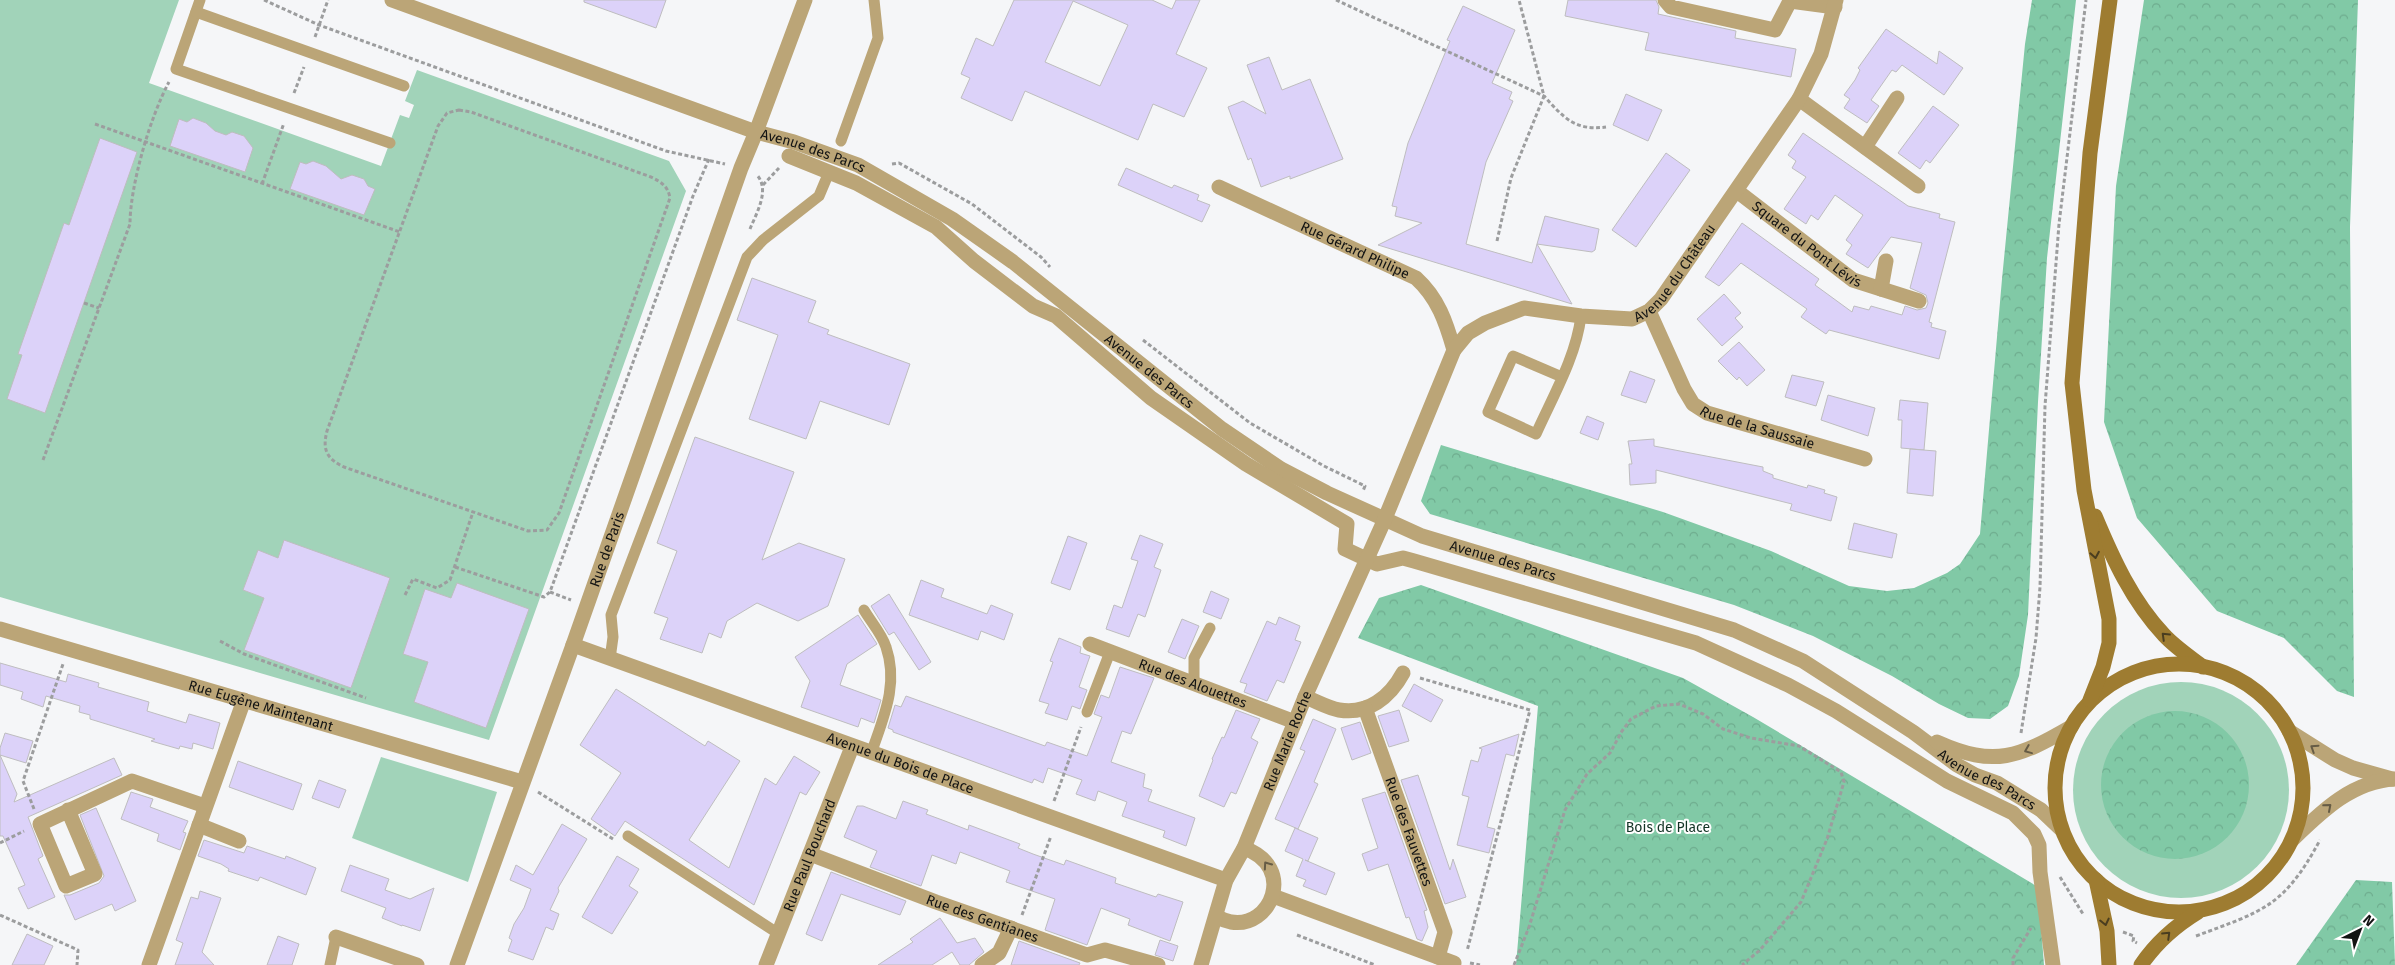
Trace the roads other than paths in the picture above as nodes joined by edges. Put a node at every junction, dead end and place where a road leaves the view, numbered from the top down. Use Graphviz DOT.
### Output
graph roads {
  1 [pos="200,0"];
  2 [pos="392,0"];
  3 [pos="805,0"];
  4 [pos="874,0"];
  5 [pos="1665,0"];
  6 [pos="2110,0"];
  7 [pos="1835,4"];
  8 [pos="196,12"];
  9 [pos="404,86"];
  10 [pos="1799,98"];
  11 [pos="1897,98"];
  12 [pos="756,132"];
  13 [pos="841,141"];
  14 [pos="390,143"];
  15 [pos="1865,147"];
  16 [pos="789,156"];
  17 [pos="827,177"];
  18 [pos="1918,186"];
  19 [pos="1219,187"];
  20 [pos="1737,191"];
  21 [pos="1886,262"];
  22 [pos="1881,289"];
  23 [pos="1919,302"];
  24 [pos="1649,312"];
  25 [pos="1581,316"];
  26 [pos="1454,350"];
  27 [pos="1562,377"];
  28 [pos="1865,458"];
  29 [pos="2084,490"];
  30 [pos="1384,521"];
  31 [pos="1368,559"];
  32 [pos="864,610"];
  33 [pos="1210,628"];
  34 [pos="0,629"];
  35 [pos="1090,644"];
  36 [pos="573,645"];
  37 [pos="1110,652"];
  38 [pos="610,659"];
  39 [pos="2203,667"];
  40 [pos="1403,673"];
  41 [pos="1194,682"];
  42 [pos="1305,697"];
  43 [pos="244,700"];
  44 [pos="2088,703"];
  45 [pos="1365,708"];
  46 [pos="1087,712"];
  47 [pos="1294,722"];
  48 [pos="2071,727"];
  49 [pos="2289,731"];
  50 [pos="1913,732"];
  51 [pos="852,747"];
  52 [pos="871,754"];
  53 [pos="2393,779"];
  54 [pos="522,782"];
  55 [pos="205,806"];
  56 [pos="68,810"];
  57 [pos="199,825"];
  58 [pos="2061,829"];
  59 [pos="628,836"];
  60 [pos="2292,840"];
  61 [pos="240,841"];
  62 [pos="1244,848"];
  63 [pos="810,854"];
  64 [pos="1226,880"];
  65 [pos="2096,880"];
  66 [pos="1273,896"];
  67 [pos="2199,911"];
  68 [pos="1217,917"];
  69 [pos="1011,928"];
  70 [pos="779,934"];
  71 [pos="336,937"];
  72 [pos="1438,957"];
  73 [pos="1460,959"];
  74 [pos="149,965"];
  75 [pos="330,965"];
  76 [pos="416,965"];
  77 [pos="457,965"];
  78 [pos="766,965"];
  79 [pos="982,965"];
  80 [pos="1158,965"];
  81 [pos="1201,965"];
  82 [pos="2053,965"];
  83 [pos="2109,965"];
  84 [pos="2141,965"];
  1 -- 8 [label="lane"];
  2 -- 12 [label="street, Avenue des Parcs"];
  3 -- 12 [label="street, Rue de Paris"];
  4 -- 13 [label="lane"];
  5 -- 7 [label="street"];
  6 -- 29 [label="main road"];
  7 -- 10 [label="street, Avenue du Château"];
  8 -- 9 [label="lane"];
  8 -- 14 [label="lane"];
  10 -- 15 [label="street"];
  10 -- 20 [label="street, Avenue du Château"];
  11 -- 15 [label="street"];
  12 -- 30 [label="street, Avenue des Parcs"];
  12 -- 36 [label="street, Rue de Paris"];
  15 -- 18 [label="street"];
  16 -- 31 [label="street"];
  17 -- 38 [label="lane"];
  19 -- 26 [label="street, Rue Gérard Philipe"];
  20 -- 22 [label="street, Square du Pont Lévis"];
  20 -- 24 [label="street, Avenue du Château"];
  21 -- 22 [label="street, Square du Pont Lévis"];
  22 -- 23 [label="street, Square du Pont Lévis"];
  24 -- 25 [label="street, Avenue du Château"];
  24 -- 28 [label="street, Rue de la Saussaie"];
  25 -- 26 [label="street, Avenue du Château"];
  25 -- 27 [label="lane"];
  26 -- 30 [label="street, Avenue du Château"];
  27 -- 27 [label="lane"];
  39 -- 29 [label="main road, one-way"];
  29 -- 44 [label="main road, one-way"];
  30 -- 31 [label="street, Rue Marie Roche"];
  30 -- 50 [label="street, Avenue des Parcs"];
  31 -- 42 [label="street, Rue Marie Roche"];
  31 -- 82 [label="street"];
  32 -- 52 [label="lane"];
  33 -- 41 [label="lane"];
  34 -- 43 [label="street, Rue Eugène Maintenant"];
  35 -- 37 [label="street, Rue des Alouettes"];
  36 -- 38 [label="street, Avenue du Bois de Place"];
  36 -- 54 [label="street, Rue de Paris"];
  37 -- 41 [label="street, Rue des Alouettes"];
  37 -- 46 [label="lane"];
  38 -- 51 [label="street, Avenue du Bois de Place"];
  39 -- 44 [label="main road"];
  39 -- 49 [label="main road"];
  40 -- 45 [label="street"];
  41 -- 47 [label="street, Rue des Alouettes"];
  42 -- 45 [label="street"];
  42 -- 47 [label="street, Rue Marie Roche"];
  43 -- 54 [label="street, Rue Eugène Maintenant"];
  43 -- 55 [label="street"];
  44 -- 48 [label="main road"];
  45 -- 72 [label="street, Rue des Fauvettes"];
  47 -- 62 [label="street, Rue Marie Roche"];
  48 -- 50 [label="street, Avenue des Parcs, one-way"];
  48 -- 58 [label="main road"];
  53 -- 49 [label="street, one-way"];
  49 -- 60 [label="main road"];
  50 -- 58 [label="street, Avenue des Parcs"];
  51 -- 52 [label="street, Avenue du Bois de Place"];
  51 -- 63 [label="street, Rue Paul Bouchard"];
  52 -- 64 [label="street, Avenue du Bois de Place"];
  60 -- 53 [label="street, one-way"];
  54 -- 77 [label="street, Rue de Paris"];
  55 -- 56 [label="street"];
  55 -- 57 [label="street"];
  56 -- 56 [label="street"];
  57 -- 61 [label="street"];
  57 -- 74 [label="street"];
  58 -- 65 [label="main road"];
  59 -- 70 [label="lane"];
  60 -- 67 [label="main road"];
  62 -- 64 [label="street, Rue Marie Roche"];
  66 -- 62 [label="street, one-way"];
  63 -- 69 [label="street, Rue des Gentianes"];
  63 -- 70 [label="street, Rue Paul Bouchard"];
  64 -- 68 [label="street, Rue Marie Roche"];
  65 -- 67 [label="main road"];
  65 -- 83 [label="main road, one-way"];
  66 -- 68 [label="street"];
  66 -- 72 [label="street"];
  84 -- 67 [label="main road, one-way"];
  68 -- 81 [label="street, Rue Marie Roche"];
  69 -- 79 [label="street"];
  69 -- 80 [label="street, Rue des Gentianes"];
  70 -- 78 [label="street, Rue Paul Bouchard"];
  71 -- 75 [label="lane"];
  71 -- 76 [label="street"];
  72 -- 73 [label="street"];
}
